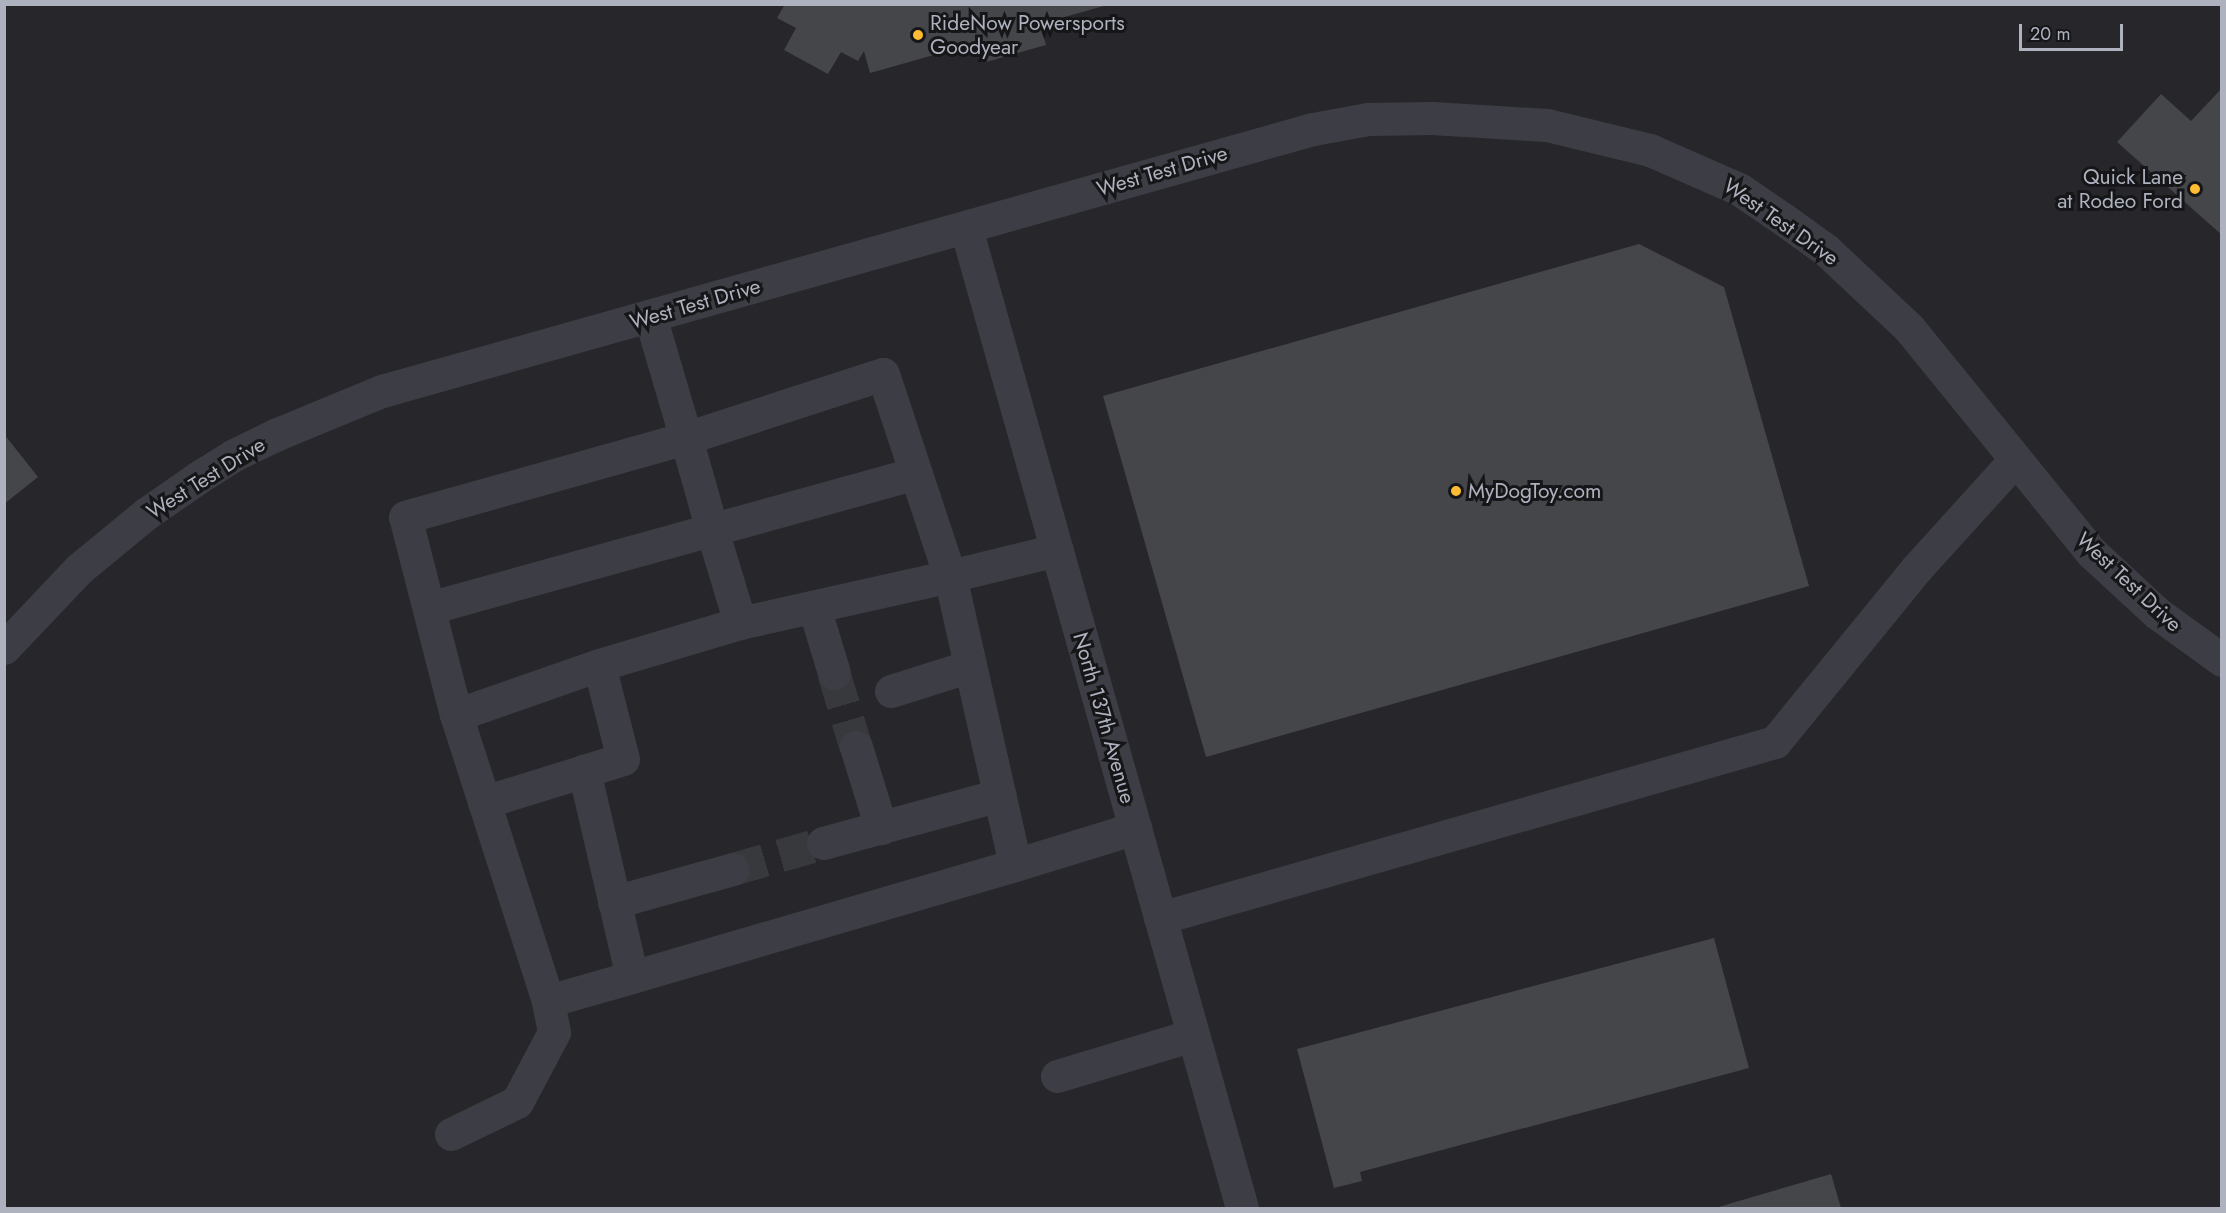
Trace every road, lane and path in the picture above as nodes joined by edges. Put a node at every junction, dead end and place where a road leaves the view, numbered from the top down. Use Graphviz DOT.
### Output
graph roads {
  1 [pos="966,228"];
  2 [pos="650,316"];
  3 [pos="686,438"];
  4 [pos="2015,460"];
  5 [pos="916,473"];
  6 [pos="712,530"];
  7 [pos="1056,550"];
  8 [pos="950,576"];
  9 [pos="814,607"];
  10 [pos="429,608"];
  11 [pos="740,623"];
  12 [pos="4,648"];
  13 [pos="2222,660"];
  14 [pos="599,665"];
  15 [pos="970,666"];
  16 [pos="834,673"];
  17 [pos="891,691"];
  18 [pos="456,715"];
  19 [pos="856,747"];
  20 [pos="584,771"];
  21 [pos="1000,795"];
  22 [pos="484,802"];
  23 [pos="881,828"];
  24 [pos="1135,828"];
  25 [pos="824,843"];
  26 [pos="1015,866"];
  27 [pos="733,869"];
  28 [pos="614,902"];
  29 [pos="1160,918"];
  30 [pos="632,977"];
  31 [pos="548,1001"];
  32 [pos="1193,1035"];
  33 [pos="1057,1076"];
  34 [pos="451,1134"];
  35 [pos="1242,1209"];
  1 -- 2 [label="street, West Test Drive"];
  1 -- 4 [label="street, West Test Drive"];
  1 -- 7 [label="street, North 137th Avenue"];
  2 -- 3 [label="street"];
  2 -- 12 [label="street, West Test Drive"];
  3 -- 5 [label="street"];
  3 -- 6 [label="street"];
  3 -- 10 [label="street"];
  4 -- 13 [label="street, West Test Drive"];
  4 -- 29 [label="street"];
  5 -- 6 [label="street"];
  5 -- 8 [label="street"];
  6 -- 10 [label="street"];
  6 -- 11 [label="street"];
  7 -- 8 [label="street"];
  7 -- 24 [label="street, North 137th Avenue"];
  8 -- 9 [label="street"];
  8 -- 15 [label="street"];
  9 -- 11 [label="street"];
  9 -- 16 [label="street"];
  10 -- 18 [label="street"];
  11 -- 14 [label="street"];
  14 -- 18 [label="street"];
  14 -- 20 [label="street"];
  15 -- 17 [label="street"];
  15 -- 21 [label="street"];
  18 -- 22 [label="street"];
  19 -- 23 [label="street"];
  20 -- 22 [label="street"];
  20 -- 28 [label="street"];
  21 -- 23 [label="street"];
  21 -- 26 [label="street"];
  22 -- 31 [label="street"];
  23 -- 25 [label="street"];
  24 -- 26 [label="street"];
  24 -- 29 [label="street, North 137th Avenue"];
  26 -- 30 [label="street"];
  27 -- 28 [label="street"];
  28 -- 30 [label="street"];
  29 -- 32 [label="street, North 137th Avenue"];
  30 -- 31 [label="street"];
  31 -- 34 [label="street"];
  32 -- 33 [label="street"];
  32 -- 35 [label="street, North 137th Avenue"];
}
